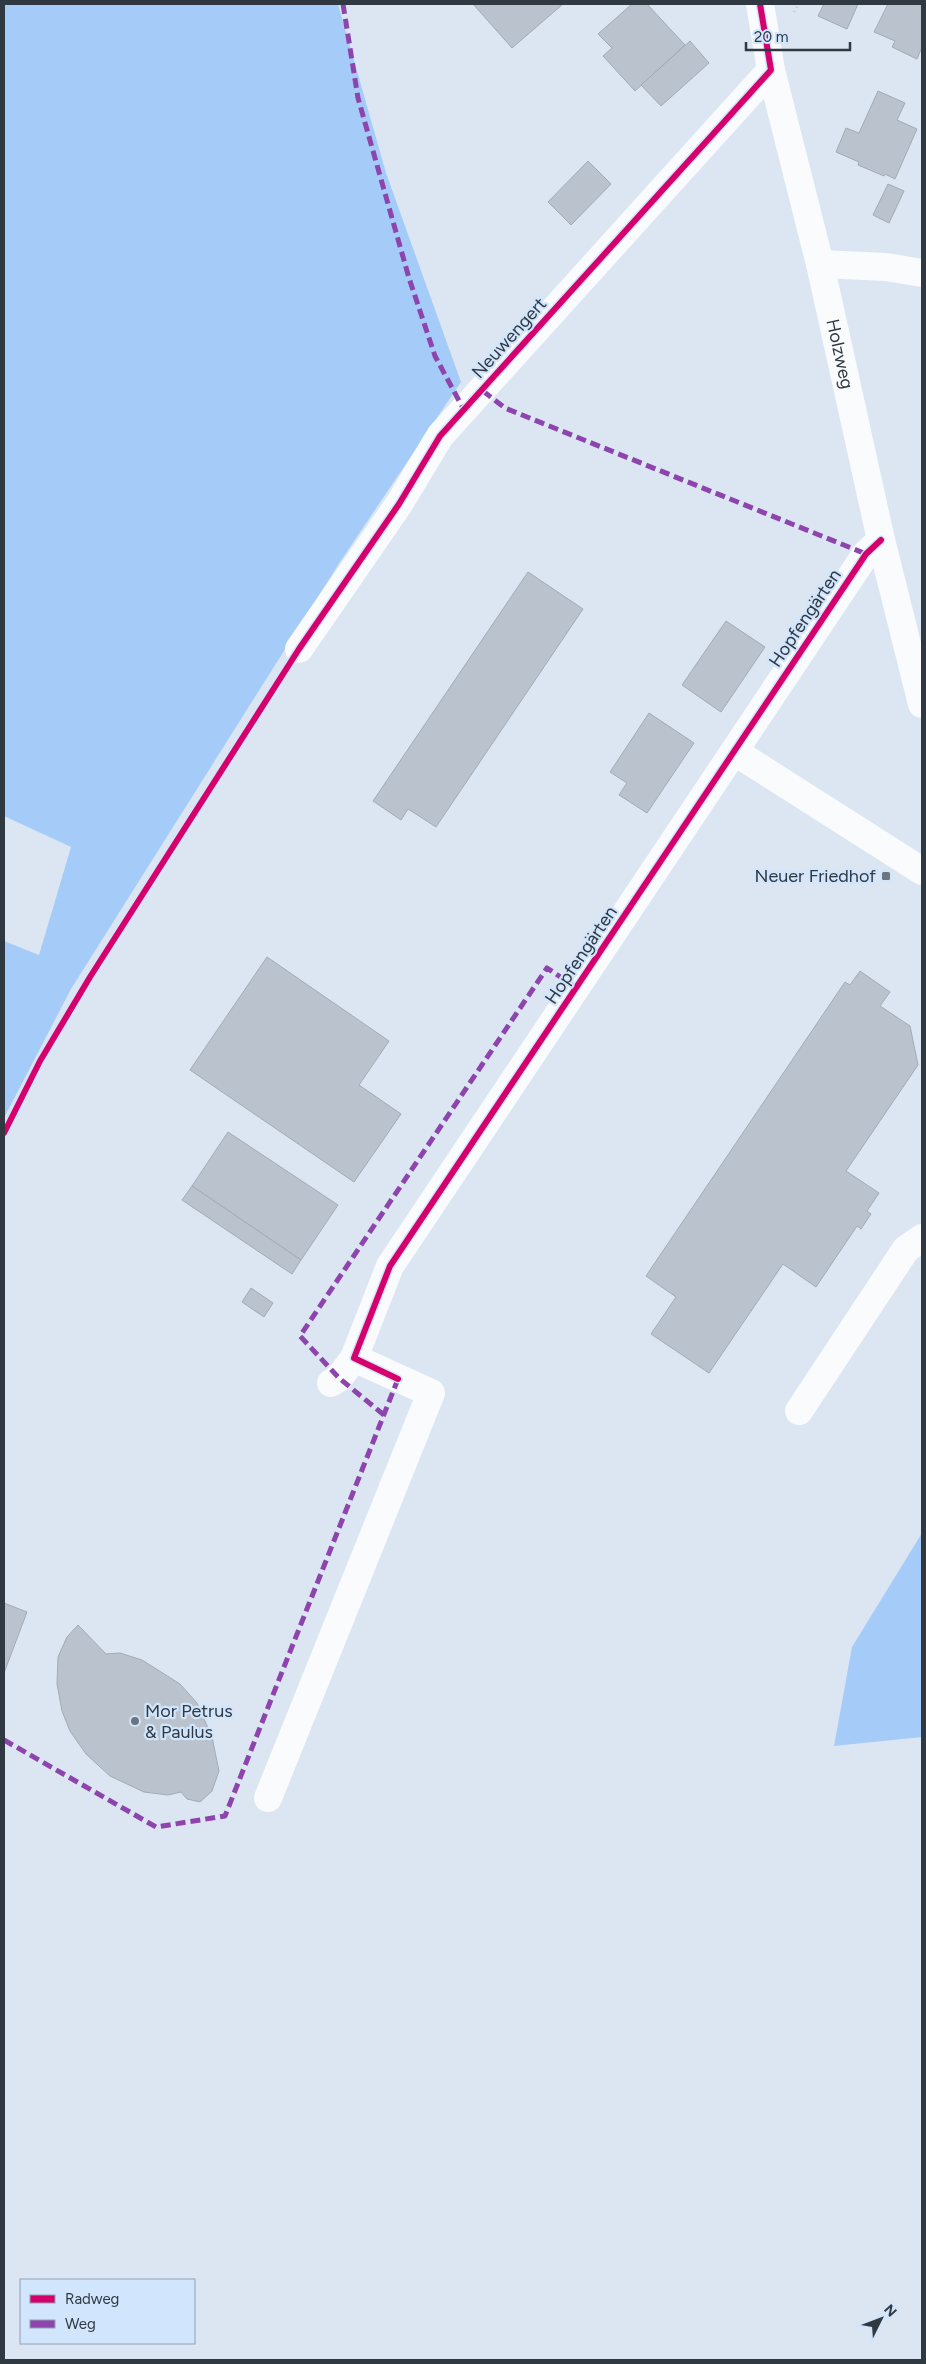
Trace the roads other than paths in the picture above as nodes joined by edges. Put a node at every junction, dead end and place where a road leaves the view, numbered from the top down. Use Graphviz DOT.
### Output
graph roads {
  1 [pos="760,4"];
  2 [pos="771,70"];
  3 [pos="820,264"];
  4 [pos="922,273"];
  5 [pos="881,540"];
  6 [pos="299,649"];
  7 [pos="922,704"];
  8 [pos="735,752"];
  9 [pos="922,871"];
  10 [pos="922,1238"];
  11 [pos="354,1358"];
  12 [pos="331,1383"];
  13 [pos="799,1411"];
  14 [pos="268,1798"];
  1 -- 2 [label="street, Holzweg"];
  2 -- 3 [label="street, Holzweg"];
  2 -- 6 [label="street, Neuwengert"];
  3 -- 4 [label="street"];
  3 -- 5 [label="street, Holzweg"];
  5 -- 7 [label="street, Holzweg"];
  5 -- 8 [label="street, Hopfengärten"];
  8 -- 9 [label="street"];
  8 -- 11 [label="street, Hopfengärten"];
  10 -- 13 [label="street"];
  11 -- 12 [label="street, Hopfengärten"];
  11 -- 14 [label="street"];
}
